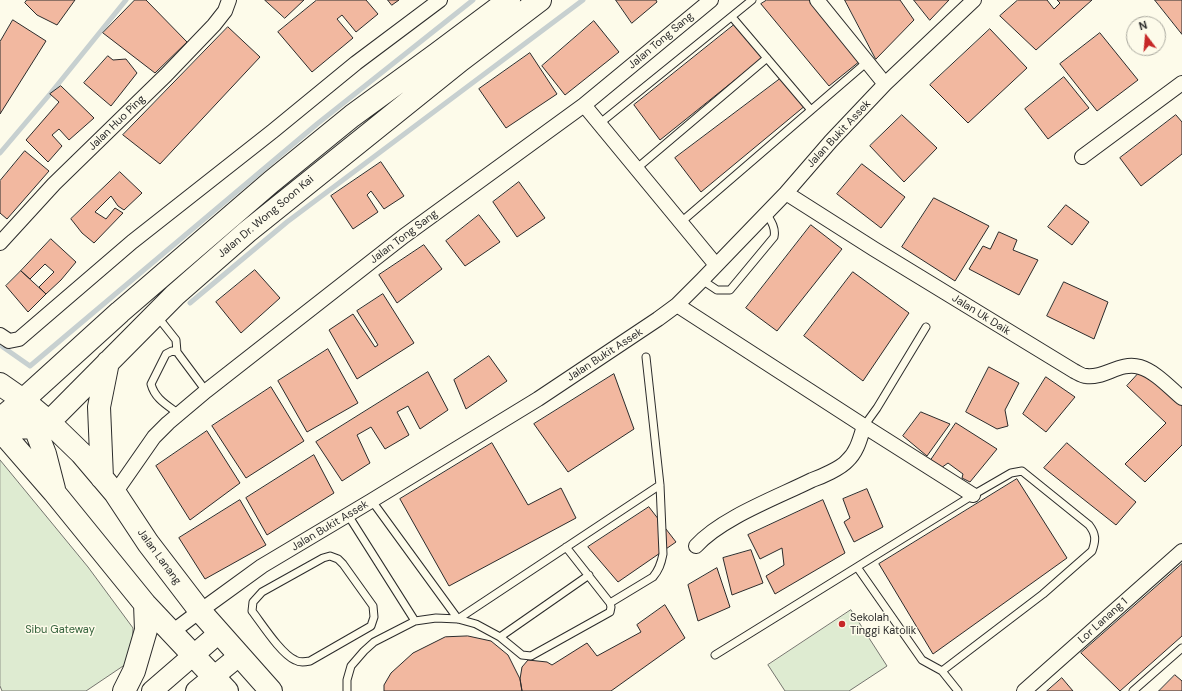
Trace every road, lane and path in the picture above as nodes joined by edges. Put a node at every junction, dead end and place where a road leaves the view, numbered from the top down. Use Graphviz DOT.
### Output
graph roads {
  1 [pos="229,0"];
  2 [pos="440,0"];
  3 [pos="509,0"];
  4 [pos="540,0"];
  5 [pos="710,0"];
  6 [pos="752,0"];
  7 [pos="817,0"];
  8 [pos="974,0"];
  9 [pos="732,17"];
  10 [pos="767,58"];
  11 [pos="867,62"];
  12 [pos="1182,83"];
  13 [pos="886,84"];
  14 [pos="584,105"];
  15 [pos="811,110"];
  16 [pos="599,124"];
  17 [pos="1082,157"];
  18 [pos="636,169"];
  19 [pos="786,193"];
  20 [pos="766,212"];
  21 [pos="680,222"];
  22 [pos="0,243"];
  23 [pos="716,266"];
  24 [pos="702,280"];
  25 [pos="677,305"];
  26 [pos="156,315"];
  27 [pos="926,326"];
  28 [pos="0,335"];
  29 [pos="177,352"];
  30 [pos="646,357"];
  31 [pos="108,362"];
  32 [pos="0,384"];
  33 [pos="206,391"];
  34 [pos="1182,398"];
  35 [pos="23,400"];
  36 [pos="179,414"];
  37 [pos="0,419"];
  38 [pos="0,425"];
  39 [pos="42,425"];
  40 [pos="864,426"];
  41 [pos="0,430"];
  42 [pos="109,485"];
  43 [pos="660,485"];
  44 [pos="54,492"];
  45 [pos="973,495"];
  46 [pos="372,501"];
  47 [pos="348,515"];
  48 [pos="696,546"];
  49 [pos="566,547"];
  50 [pos="1182,551"];
  51 [pos="857,567"];
  52 [pos="589,575"];
  53 [pos="610,603"];
  54 [pos="145,604"];
  55 [pos="200,611"];
  56 [pos="458,619"];
  57 [pos="414,622"];
  58 [pos="364,631"];
  59 [pos="172,632"];
  60 [pos="219,633"];
  61 [pos="500,637"];
  62 [pos="374,642"];
  63 [pos="1181,651"];
  64 [pos="194,655"];
  65 [pos="715,655"];
  66 [pos="239,656"];
  67 [pos="942,671"];
  68 [pos="221,684"];
  69 [pos="124,691"];
  70 [pos="152,691"];
  71 [pos="196,691"];
  72 [pos="270,691"];
  73 [pos="347,691"];
  74 [pos="958,691"];
  75 [pos="1024,691"];
  76 [pos="1133,691"];
  1 -- 22 [label="street, Jalan Huo Ping"];
  2 -- 28 [label="street"];
  3 -- 35 [label="main road, Jalan Dr. Wong Soon Kai"];
  4 -- 26 [label="main road, Jalan Dr. Wong Soon Kai"];
  5 -- 14 [label="street, Jalan Tong Sang"];
  6 -- 9 [label="lane"];
  7 -- 11 [label="street"];
  8 -- 13 [label="street, Jalan Bukit Assek"];
  9 -- 10 [label="lane"];
  9 -- 16 [label="lane"];
  10 -- 15 [label="lane"];
  10 -- 18 [label="lane"];
  11 -- 13 [label="street"];
  11 -- 15 [label="lane"];
  12 -- 17 [label="street"];
  13 -- 19 [label="street, Jalan Bukit Assek"];
  14 -- 16 [label="street"];
  14 -- 33 [label="street, Jalan Tong Sang"];
  15 -- 21 [label="lane"];
  16 -- 18 [label="street"];
  18 -- 21 [label="street"];
  19 -- 20 [label="street, Jalan Bukit Assek"];
  19 -- 34 [label="street, Jalan Uk Daik"];
  20 -- 23 [label="street, Jalan Bukit Assek"];
  20 -- 24 [label="lane"];
  21 -- 23 [label="street"];
  23 -- 24 [label="street, Jalan Bukit Assek"];
  24 -- 25 [label="street, Jalan Bukit Assek"];
  25 -- 40 [label="street"];
  25 -- 46 [label="street, Jalan Bukit Assek"];
  26 -- 29 [label="lane"];
  26 -- 31 [label="main road, Jalan Dr. Wong Soon Kai"];
  27 -- 40 [label="lane"];
  29 -- 33 [label="lane"];
  29 -- 36 [label="lane"];
  30 -- 43 [label="lane"];
  31 -- 39 [label="main road, Jalan Dr. Wong Soon Kai"];
  31 -- 42 [label="main road"];
  32 -- 35 [label="main road, Jalan Lanang"];
  33 -- 36 [label="street, Jalan Tong Sang"];
  35 -- 37 [label="main road, Jalan Dr. Wong Soon Kai"];
  35 -- 39 [label="main road, Jalan Lanang"];
  36 -- 42 [label="street, Jalan Tong Sang"];
  38 -- 39 [label="main road"];
  39 -- 42 [label="main road, Jalan Lanang"];
  39 -- 44 [label="main road"];
  40 -- 45 [label="street"];
  40 -- 48 [label="street"];
  41 -- 44 [label="main road"];
  42 -- 55 [label="main road, Jalan Lanang"];
  43 -- 49 [label="lane"];
  43 -- 53 [label="lane"];
  44 -- 54 [label="main road"];
  45 -- 51 [label="lane"];
  45 -- 67 [label="lane"];
  46 -- 47 [label="street, Jalan Bukit Assek"];
  46 -- 56 [label="lane"];
  47 -- 55 [label="street, Jalan Bukit Assek"];
  47 -- 57 [label="lane"];
  49 -- 52 [label="lane"];
  49 -- 56 [label="lane"];
  50 -- 75 [label="street, Lor Lanang 1"];
  51 -- 65 [label="lane"];
  51 -- 67 [label="lane"];
  52 -- 53 [label="lane"];
  52 -- 61 [label="lane"];
  53 -- 61 [label="lane"];
  54 -- 59 [label="main road"];
  54 -- 69 [label="main road"];
  55 -- 59 [label="street, Jalan Bukit Assek"];
  55 -- 60 [label="main road, Jalan Lanang"];
  56 -- 57 [label="lane"];
  56 -- 61 [label="lane"];
  57 -- 62 [label="lane"];
  58 -- 58 [label="lane"];
  58 -- 62 [label="lane"];
  59 -- 64 [label="main road"];
  60 -- 64 [label="street"];
  60 -- 66 [label="main road, Jalan Lanang"];
  62 -- 73 [label="lane"];
  63 -- 76 [label="lane"];
  64 -- 68 [label="main road"];
  64 -- 70 [label="street"];
  66 -- 68 [label="street"];
  66 -- 72 [label="main road, Jalan Lanang"];
  67 -- 74 [label="lane"];
  68 -- 71 [label="street"];
}
